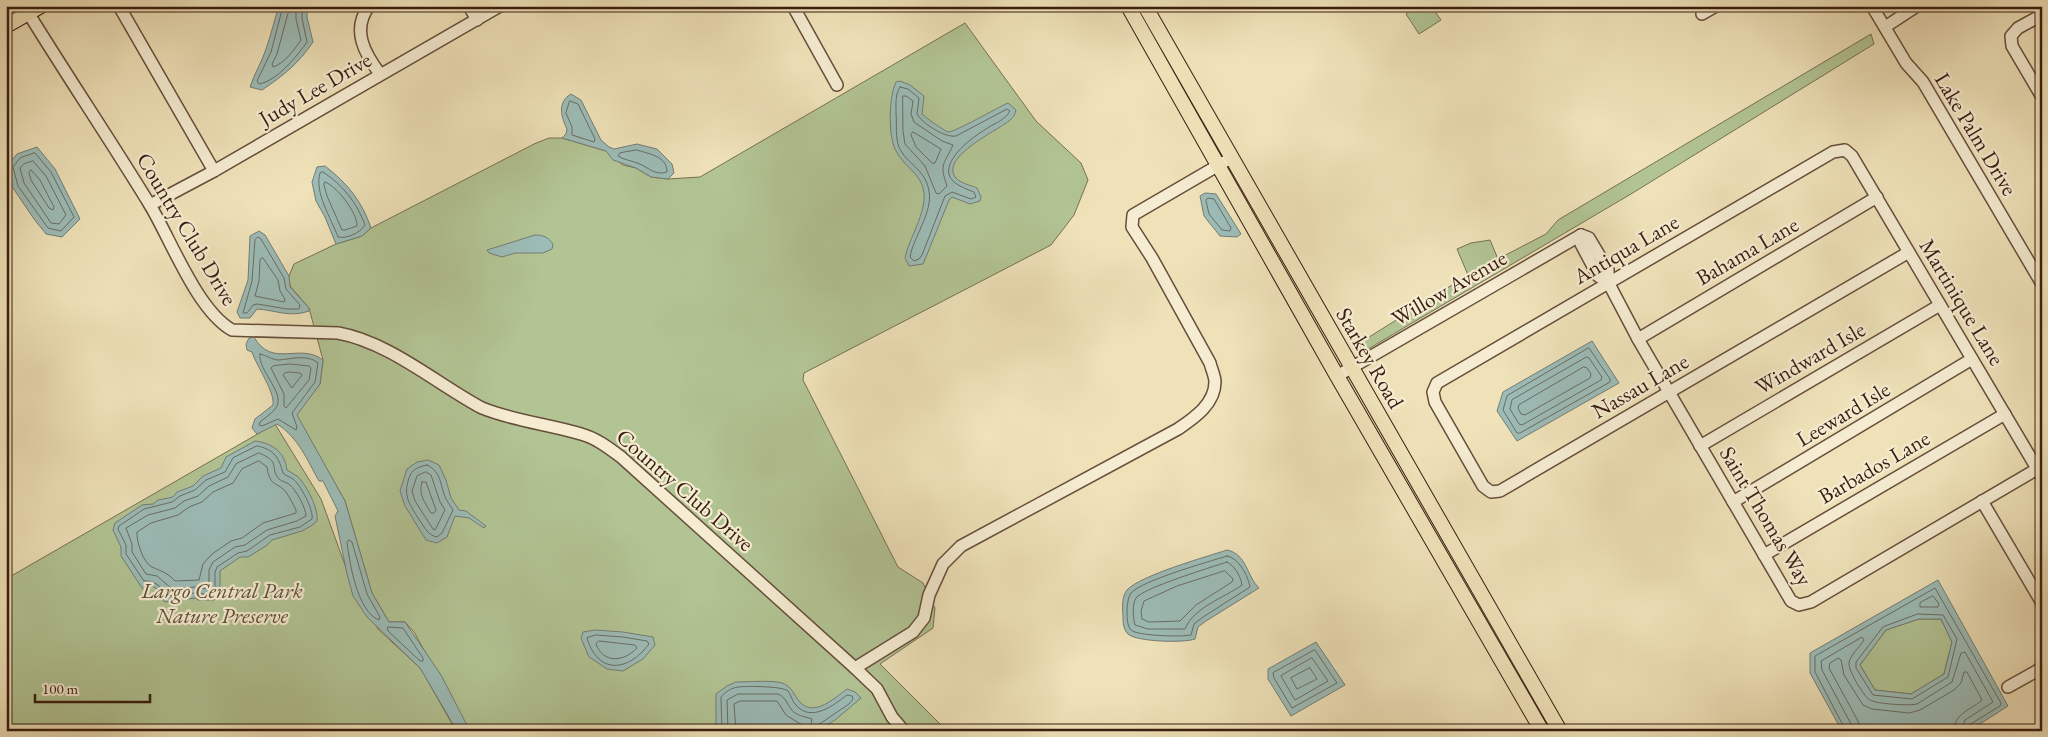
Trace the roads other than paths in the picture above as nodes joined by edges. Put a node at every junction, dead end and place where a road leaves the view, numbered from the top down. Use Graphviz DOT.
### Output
graph roads {
  1 [pos="41,6"];
  2 [pos="118,6"];
  3 [pos="368,6"];
  4 [pos="469,6"];
  5 [pos="500,6"];
  6 [pos="793,6"];
  7 [pos="1128,6"];
  8 [pos="1145,6"];
  9 [pos="1716,6"];
  10 [pos="1872,6"];
  11 [pos="1917,6"];
  12 [pos="28,9"];
  13 [pos="1702,14"];
  14 [pos="2042,15"];
  15 [pos="477,20"];
  16 [pos="6,26"];
  17 [pos="1885,27"];
  18 [pos="380,74"];
  19 [pos="837,85"];
  20 [pos="2042,97"];
  21 [pos="1846,150"];
  22 [pos="1230,158"];
  23 [pos="1218,166"];
  24 [pos="214,171"];
  25 [pos="1877,198"];
  26 [pos="150,206"];
  27 [pos="1581,235"];
  28 [pos="1909,252"];
  29 [pos="1608,282"];
  30 [pos="2042,284"];
  31 [pos="1940,305"];
  32 [pos="1638,338"];
  33 [pos="1972,359"];
  34 [pos="1350,368"];
  35 [pos="1336,376"];
  36 [pos="1433,392"];
  37 [pos="1669,392"];
  38 [pos="2005,414"];
  39 [pos="1700,446"];
  40 [pos="2039,473"];
  41 [pos="1982,500"];
  42 [pos="1733,502"];
  43 [pos="1764,555"];
  44 [pos="2042,603"];
  45 [pos="855,668"];
  46 [pos="2042,668"];
  47 [pos="2008,687"];
  48 [pos="904,731"];
  49 [pos="1542,731"];
  50 [pos="1560,731"];
  1 -- 12 [label="main road"];
  2 -- 24 [label="street"];
  3 -- 18 [label="street"];
  4 -- 15 [label="street"];
  5 -- 15 [label="street, Judy Lee Drive"];
  6 -- 19 [label="street"];
  7 -- 23 [label="main road, Starkey Road"];
  8 -- 22 [label="main road, Starkey Road"];
  9 -- 13 [label="street"];
  10 -- 17 [label="street, Lake Palm Drive"];
  11 -- 17 [label="street"];
  12 -- 16 [label="main road"];
  12 -- 26 [label="street, Country Club Drive"];
  14 -- 20 [label="street"];
  15 -- 18 [label="street, Judy Lee Drive"];
  17 -- 30 [label="street, Lake Palm Drive"];
  18 -- 24 [label="street, Judy Lee Drive"];
  21 -- 25 [label="street, Martinique Lane"];
  21 -- 29 [label="street, Antiqua Lane"];
  22 -- 23 [label="street"];
  22 -- 34 [label="main road, Starkey Road"];
  23 -- 35 [label="main road, Starkey Road"];
  23 -- 45 [label="street"];
  24 -- 26 [label="street, Judy Lee Drive"];
  25 -- 28 [label="street, Martinique Lane"];
  25 -- 32 [label="street, Bahama Lane"];
  26 -- 45 [label="street, Country Club Drive"];
  27 -- 29 [label="street, Saint Thomas Way"];
  27 -- 34 [label="street, Willow Avenue"];
  28 -- 31 [label="street, Martinique Lane"];
  28 -- 37 [label="street, Nassau Lane"];
  29 -- 32 [label="street, Saint Thomas Way"];
  29 -- 36 [label="street, Antiqua Lane"];
  31 -- 33 [label="street, Martinique Lane"];
  31 -- 39 [label="street, Windward Isle"];
  32 -- 37 [label="street, Saint Thomas Way"];
  33 -- 38 [label="street, Martinique Lane"];
  33 -- 42 [label="street, Leeward Isle"];
  34 -- 35 [label="street, Willow Avenue"];
  34 -- 50 [label="main road, Starkey Road"];
  35 -- 49 [label="main road, Starkey Road"];
  36 -- 37 [label="street, Nassau Lane"];
  37 -- 39 [label="street, Saint Thomas Way"];
  38 -- 40 [label="street, Martinique Lane"];
  38 -- 43 [label="street, Barbados Lane"];
  39 -- 42 [label="street, Saint Thomas Way"];
  40 -- 41 [label="street, Saint Thomas Way"];
  41 -- 43 [label="street, Saint Thomas Way"];
  41 -- 44 [label="street"];
  42 -- 43 [label="street, Saint Thomas Way"];
  45 -- 48 [label="street, Country Club Drive"];
  46 -- 47 [label="street"];
}
